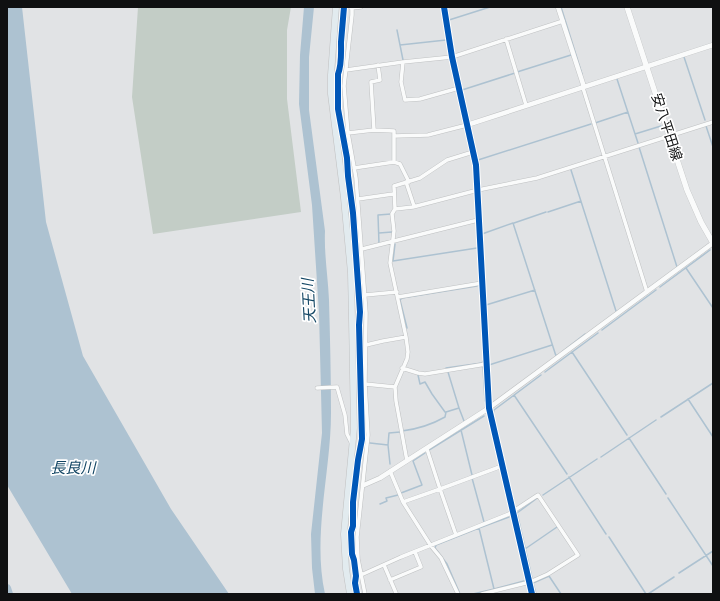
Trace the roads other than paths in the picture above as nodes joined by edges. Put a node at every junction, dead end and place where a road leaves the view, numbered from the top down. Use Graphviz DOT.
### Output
graph roads {
  1 [pos="336,7"];
  2 [pos="351,7"];
  3 [pos="361,7"];
  4 [pos="444,7"];
  5 [pos="558,7"];
  6 [pos="627,7"];
  7 [pos="562,21"];
  8 [pos="506,40"];
  9 [pos="713,45"];
  10 [pos="452,57"];
  11 [pos="403,62"];
  12 [pos="378,65"];
  13 [pos="647,67"];
  14 [pos="346,70"];
  15 [pos="584,87"];
  16 [pos="459,88"];
  17 [pos="526,106"];
  18 [pos="713,122"];
  19 [pos="467,125"];
  20 [pos="374,130"];
  21 [pos="348,133"];
  22 [pos="394,136"];
  23 [pos="670,136"];
  24 [pos="473,152"];
  25 [pos="604,157"];
  26 [pos="394,162"];
  27 [pos="354,168"];
  28 [pos="407,182"];
  29 [pos="478,190"];
  30 [pos="393,194"];
  31 [pos="358,199"];
  32 [pos="414,206"];
  33 [pos="395,209"];
  34 [pos="478,220"];
  35 [pos="393,242"];
  36 [pos="713,243"];
  37 [pos="362,249"];
  38 [pos="482,283"];
  39 [pos="397,292"];
  40 [pos="647,292"];
  41 [pos="365,295"];
  42 [pos="398,297"];
  43 [pos="406,337"];
  44 [pos="366,345"];
  45 [pos="486,364"];
  46 [pos="402,368"];
  47 [pos="365,384"];
  48 [pos="395,387"];
  49 [pos="317,388"];
  50 [pos="489,408"];
  51 [pos="352,444"];
  52 [pos="427,449"];
  53 [pos="407,461"];
  54 [pos="502,466"];
  55 [pos="390,471"];
  56 [pos="364,485"];
  57 [pos="440,489"];
  58 [pos="403,502"];
  59 [pos="513,512"];
  60 [pos="456,536"];
  61 [pos="431,546"];
  62 [pos="415,552"];
  63 [pos="384,565"];
  64 [pos="361,575"];
  65 [pos="390,580"];
  66 [pos="530,582"];
  67 [pos="350,594"];
  68 [pos="365,594"];
  69 [pos="397,594"];
  70 [pos="458,594"];
  71 [pos="482,594"];
  72 [pos="532,594"];
  1 -- 51 [label="main road"];
  2 -- 3 [label="street"];
  2 -- 14 [label="street"];
  4 -- 10 [label="street"];
  5 -- 7 [label="street"];
  6 -- 13 [label="main road, 安八平田線"];
  7 -- 8 [label="street"];
  7 -- 15 [label="street"];
  8 -- 10 [label="street"];
  8 -- 17 [label="street"];
  9 -- 13 [label="street"];
  10 -- 11 [label="street"];
  10 -- 16 [label="street"];
  11 -- 12 [label="street"];
  11 -- 16 [label="street"];
  12 -- 14 [label="street"];
  12 -- 20 [label="street"];
  13 -- 15 [label="street"];
  13 -- 23 [label="main road, 安八平田線"];
  14 -- 21 [label="street"];
  15 -- 17 [label="street"];
  15 -- 25 [label="street"];
  16 -- 19 [label="street"];
  17 -- 19 [label="street"];
  18 -- 23 [label="street"];
  19 -- 22 [label="street"];
  19 -- 24 [label="street"];
  20 -- 21 [label="street"];
  20 -- 22 [label="street"];
  21 -- 27 [label="street"];
  22 -- 26 [label="street"];
  23 -- 25 [label="street"];
  23 -- 36 [label="main road, 安八平田線"];
  24 -- 28 [label="street"];
  24 -- 29 [label="street"];
  25 -- 29 [label="street"];
  25 -- 40 [label="street"];
  26 -- 27 [label="street"];
  26 -- 28 [label="street"];
  27 -- 31 [label="street"];
  28 -- 30 [label="street"];
  28 -- 32 [label="street"];
  29 -- 32 [label="street"];
  29 -- 34 [label="street"];
  30 -- 31 [label="street"];
  30 -- 33 [label="street"];
  31 -- 37 [label="street"];
  32 -- 33 [label="street"];
  33 -- 35 [label="street"];
  34 -- 35 [label="street"];
  34 -- 38 [label="street"];
  35 -- 37 [label="street"];
  35 -- 39 [label="street"];
  36 -- 40 [label="street"];
  37 -- 41 [label="street"];
  38 -- 42 [label="street"];
  38 -- 45 [label="street"];
  39 -- 41 [label="street"];
  39 -- 42 [label="street"];
  40 -- 50 [label="street"];
  41 -- 44 [label="street"];
  42 -- 43 [label="street"];
  43 -- 44 [label="street"];
  43 -- 46 [label="street"];
  44 -- 47 [label="street"];
  45 -- 46 [label="street"];
  45 -- 50 [label="street"];
  46 -- 48 [label="street"];
  47 -- 48 [label="street"];
  47 -- 56 [label="street"];
  48 -- 53 [label="street"];
  49 -- 51 [label="street"];
  50 -- 52 [label="street"];
  50 -- 54 [label="street"];
  51 -- 67 [label="main road"];
  52 -- 53 [label="street"];
  52 -- 57 [label="street"];
  53 -- 55 [label="street"];
  54 -- 57 [label="street"];
  54 -- 59 [label="street"];
  55 -- 56 [label="street"];
  55 -- 58 [label="street"];
  56 -- 64 [label="street"];
  57 -- 58 [label="street"];
  57 -- 60 [label="street"];
  58 -- 61 [label="street"];
  59 -- 60 [label="street"];
  59 -- 66 [label="street"];
  59 -- 66 [label="street"];
  60 -- 61 [label="street"];
  61 -- 62 [label="street"];
  61 -- 70 [label="street"];
  62 -- 63 [label="street"];
  62 -- 65 [label="street"];
  63 -- 64 [label="street"];
  63 -- 65 [label="street"];
  64 -- 68 [label="street"];
  65 -- 69 [label="street"];
  66 -- 71 [label="street"];
  66 -- 72 [label="street"];
}
